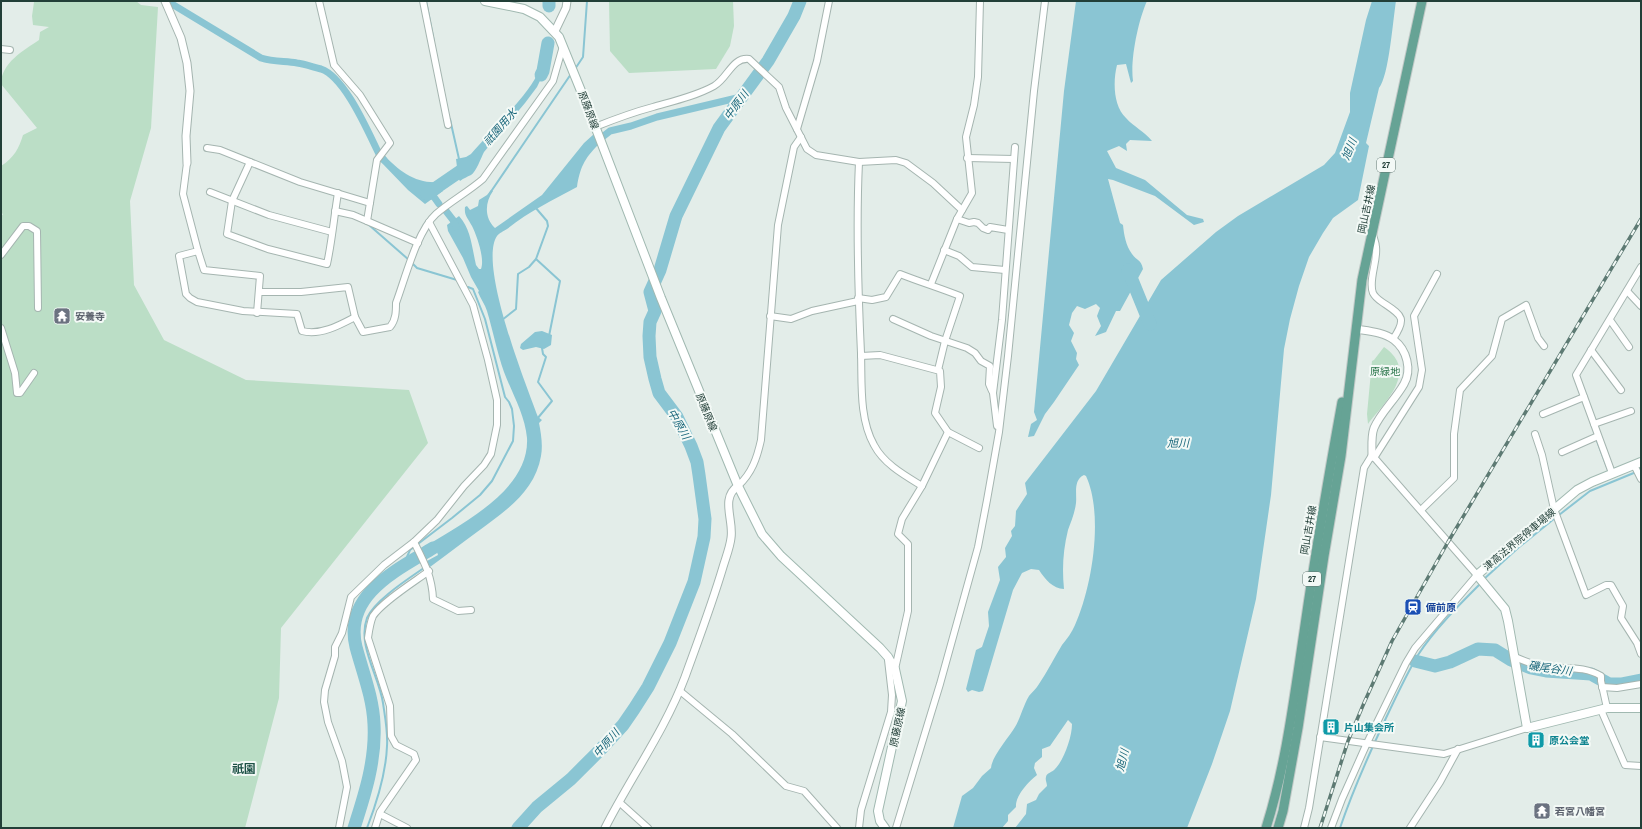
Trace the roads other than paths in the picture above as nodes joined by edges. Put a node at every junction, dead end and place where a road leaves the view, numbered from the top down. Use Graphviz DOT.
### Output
graph roads {
  1 [pos="319,1"];
  2 [pos="424,1"];
  3 [pos="485,1"];
  4 [pos="567,1"];
  5 [pos="829,1"];
  6 [pos="980,1"];
  7 [pos="1045,1"];
  8 [pos="1422,1"];
  9 [pos="166,2"];
  10 [pos="555,31"];
  11 [pos="564,46"];
  12 [pos="1,49"];
  13 [pos="10,50"];
  14 [pos="448,125"];
  15 [pos="797,129"];
  16 [pos="597,130"];
  17 [pos="801,137"];
  18 [pos="1015,147"];
  19 [pos="207,148"];
  20 [pos="967,158"];
  21 [pos="1014,159"];
  22 [pos="250,162"];
  23 [pos="860,162"];
  24 [pos="187,163"];
  25 [pos="210,192"];
  26 [pos="338,193"];
  27 [pos="232,201"];
  28 [pos="370,203"];
  29 [pos="962,210"];
  30 [pos="335,211"];
  31 [pos="958,219"];
  32 [pos="367,221"];
  33 [pos="430,222"];
  34 [pos="1008,230"];
  35 [pos="332,232"];
  36 [pos="1372,233"];
  37 [pos="418,243"];
  38 [pos="944,250"];
  39 [pos="198,251"];
  40 [pos="1,255"];
  41 [pos="1641,267"];
  42 [pos="1005,270"];
  43 [pos="1437,274"];
  44 [pos="931,284"];
  45 [pos="1627,291"];
  46 [pos="259,292"];
  47 [pos="858,299"];
  48 [pos="1641,306"];
  49 [pos="38,308"];
  50 [pos="258,313"];
  51 [pos="770,316"];
  52 [pos="355,318"];
  53 [pos="893,319"];
  54 [pos="1610,320"];
  55 [pos="1,328"];
  56 [pos="1356,329"];
  57 [pos="1394,339"];
  58 [pos="945,341"];
  59 [pos="1544,346"];
  60 [pos="1629,347"];
  61 [pos="1591,350"];
  62 [pos="861,356"];
  63 [pos="938,370"];
  64 [pos="34,373"];
  65 [pos="1620,390"];
  66 [pos="993,393"];
  67 [pos="1584,397"];
  68 [pos="1631,411"];
  69 [pos="1543,414"];
  70 [pos="1594,424"];
  71 [pos="948,432"];
  72 [pos="998,432"];
  73 [pos="1535,434"];
  74 [pos="1598,436"];
  75 [pos="979,448"];
  76 [pos="1562,452"];
  77 [pos="1373,456"];
  78 [pos="1637,468"];
  79 [pos="1612,474"];
  80 [pos="1641,480"];
  81 [pos="738,486"];
  82 [pos="922,486"];
  83 [pos="1421,510"];
  84 [pos="1556,514"];
  85 [pos="415,543"];
  86 [pos="428,570"];
  87 [pos="1480,578"];
  88 [pos="471,610"];
  89 [pos="1641,654"];
  90 [pos="888,657"];
  91 [pos="1515,661"];
  92 [pos="895,670"];
  93 [pos="1601,682"];
  94 [pos="1641,684"];
  95 [pos="680,691"];
  96 [pos="1641,708"];
  97 [pos="1604,709"];
  98 [pos="1527,728"];
  99 [pos="1320,736"];
  100 [pos="1371,744"];
  101 [pos="1458,749"];
  102 [pos="1641,766"];
  103 [pos="619,802"];
  104 [pos="380,814"];
  105 [pos="339,828"];
  106 [pos="375,828"];
  107 [pos="406,828"];
  108 [pos="606,828"];
  109 [pos="648,828"];
  110 [pos="837,828"];
  111 [pos="859,828"];
  112 [pos="885,828"];
  113 [pos="896,828"];
  114 [pos="1266,828"];
  115 [pos="1278,828"];
  116 [pos="1304,828"];
  117 [pos="1331,828"];
  118 [pos="1410,828"];
  1 -- 28 [label="street"];
  2 -- 14 [label="street"];
  3 -- 10 [label="main road, 原藤原線"];
  4 -- 10 [label="street"];
  5 -- 15 [label="street"];
  6 -- 20 [label="street"];
  7 -- 72 [label="street"];
  8 -- 36 [label="main road, 岡山吉井線 / 27"];
  9 -- 24 [label="street"];
  10 -- 11 [label="main road, 原藤原線"];
  11 -- 16 [label="main road, 原藤原線"];
  11 -- 33 [label="street"];
  12 -- 13 [label="street"];
  15 -- 16 [label="street"];
  15 -- 17 [label="street"];
  16 -- 81 [label="main road, 原藤原線"];
  17 -- 23 [label="street"];
  17 -- 51 [label="street"];
  18 -- 21 [label="street"];
  19 -- 22 [label="street"];
  20 -- 21 [label="street"];
  20 -- 29 [label="street"];
  21 -- 34 [label="street"];
  22 -- 26 [label="street"];
  22 -- 27 [label="street"];
  23 -- 29 [label="street"];
  23 -- 47 [label="street"];
  24 -- 39 [label="street"];
  25 -- 27 [label="street"];
  26 -- 28 [label="street"];
  26 -- 30 [label="street"];
  27 -- 35 [label="street"];
  27 -- 35 [label="street"];
  28 -- 32 [label="street"];
  29 -- 31 [label="street"];
  30 -- 32 [label="street"];
  30 -- 35 [label="street"];
  31 -- 34 [label="street"];
  31 -- 38 [label="street"];
  32 -- 37 [label="street"];
  33 -- 37 [label="street"];
  33 -- 85 [label="street"];
  34 -- 42 [label="street"];
  36 -- 56 [label="main road, 岡山吉井線 / 27"];
  36 -- 57 [label="street"];
  37 -- 52 [label="street"];
  38 -- 42 [label="street"];
  38 -- 44 [label="street"];
  39 -- 46 [label="street"];
  39 -- 50 [label="street"];
  40 -- 49 [label="street"];
  41 -- 45 [label="street"];
  42 -- 66 [label="street"];
  43 -- 77 [label="street"];
  44 -- 47 [label="street"];
  44 -- 58 [label="street"];
  45 -- 48 [label="street"];
  45 -- 54 [label="street"];
  46 -- 50 [label="street"];
  46 -- 52 [label="street"];
  47 -- 51 [label="street"];
  47 -- 62 [label="street"];
  50 -- 52 [label="street"];
  51 -- 81 [label="street"];
  53 -- 58 [label="street"];
  54 -- 60 [label="street"];
  54 -- 61 [label="street"];
  55 -- 64 [label="street"];
  56 -- 57 [label="street"];
  56 -- 114 [label="main road, 岡山吉井線 / 27"];
  56 -- 115 [label="main road, 岡山吉井線 / 27"];
  57 -- 77 [label="street"];
  58 -- 63 [label="street"];
  58 -- 66 [label="street"];
  59 -- 83 [label="street"];
  61 -- 65 [label="street"];
  61 -- 67 [label="street"];
  62 -- 63 [label="street"];
  62 -- 82 [label="street"];
  63 -- 71 [label="street"];
  66 -- 72 [label="street"];
  67 -- 69 [label="street"];
  67 -- 70 [label="street"];
  68 -- 70 [label="street"];
  70 -- 74 [label="street"];
  71 -- 75 [label="street"];
  71 -- 82 [label="street"];
  72 -- 113 [label="street"];
  73 -- 84 [label="street"];
  74 -- 76 [label="street"];
  74 -- 79 [label="street"];
  77 -- 83 [label="street"];
  77 -- 99 [label="street"];
  78 -- 79 [label="main road, 津高法界院停車場線"];
  78 -- 80 [label="street"];
  79 -- 84 [label="main road, 津高法界院停車場線"];
  81 -- 90 [label="main road, 原藤原線"];
  81 -- 95 [label="street"];
  82 -- 92 [label="street"];
  83 -- 87 [label="street"];
  84 -- 87 [label="main road, 津高法界院停車場線"];
  84 -- 89 [label="street"];
  85 -- 86 [label="street"];
  85 -- 105 [label="street"];
  86 -- 88 [label="street"];
  86 -- 104 [label="street"];
  87 -- 91 [label="main road, 津高法界院停車場線"];
  87 -- 100 [label="street"];
  90 -- 92 [label="main road, 原藤原線"];
  90 -- 111 [label="street"];
  91 -- 93 [label="street"];
  91 -- 98 [label="main road, 津高法界院停車場線"];
  92 -- 112 [label="main road, 原藤原線"];
  93 -- 94 [label="street"];
  93 -- 97 [label="street"];
  95 -- 103 [label="street"];
  95 -- 110 [label="street"];
  96 -- 97 [label="main road"];
  97 -- 98 [label="main road"];
  97 -- 102 [label="street"];
  98 -- 101 [label="street"];
  99 -- 100 [label="street"];
  99 -- 116 [label="street"];
  100 -- 101 [label="street"];
  100 -- 117 [label="street"];
  101 -- 118 [label="street"];
  103 -- 108 [label="street"];
  103 -- 109 [label="street"];
  104 -- 106 [label="street"];
  104 -- 107 [label="street"];
}
